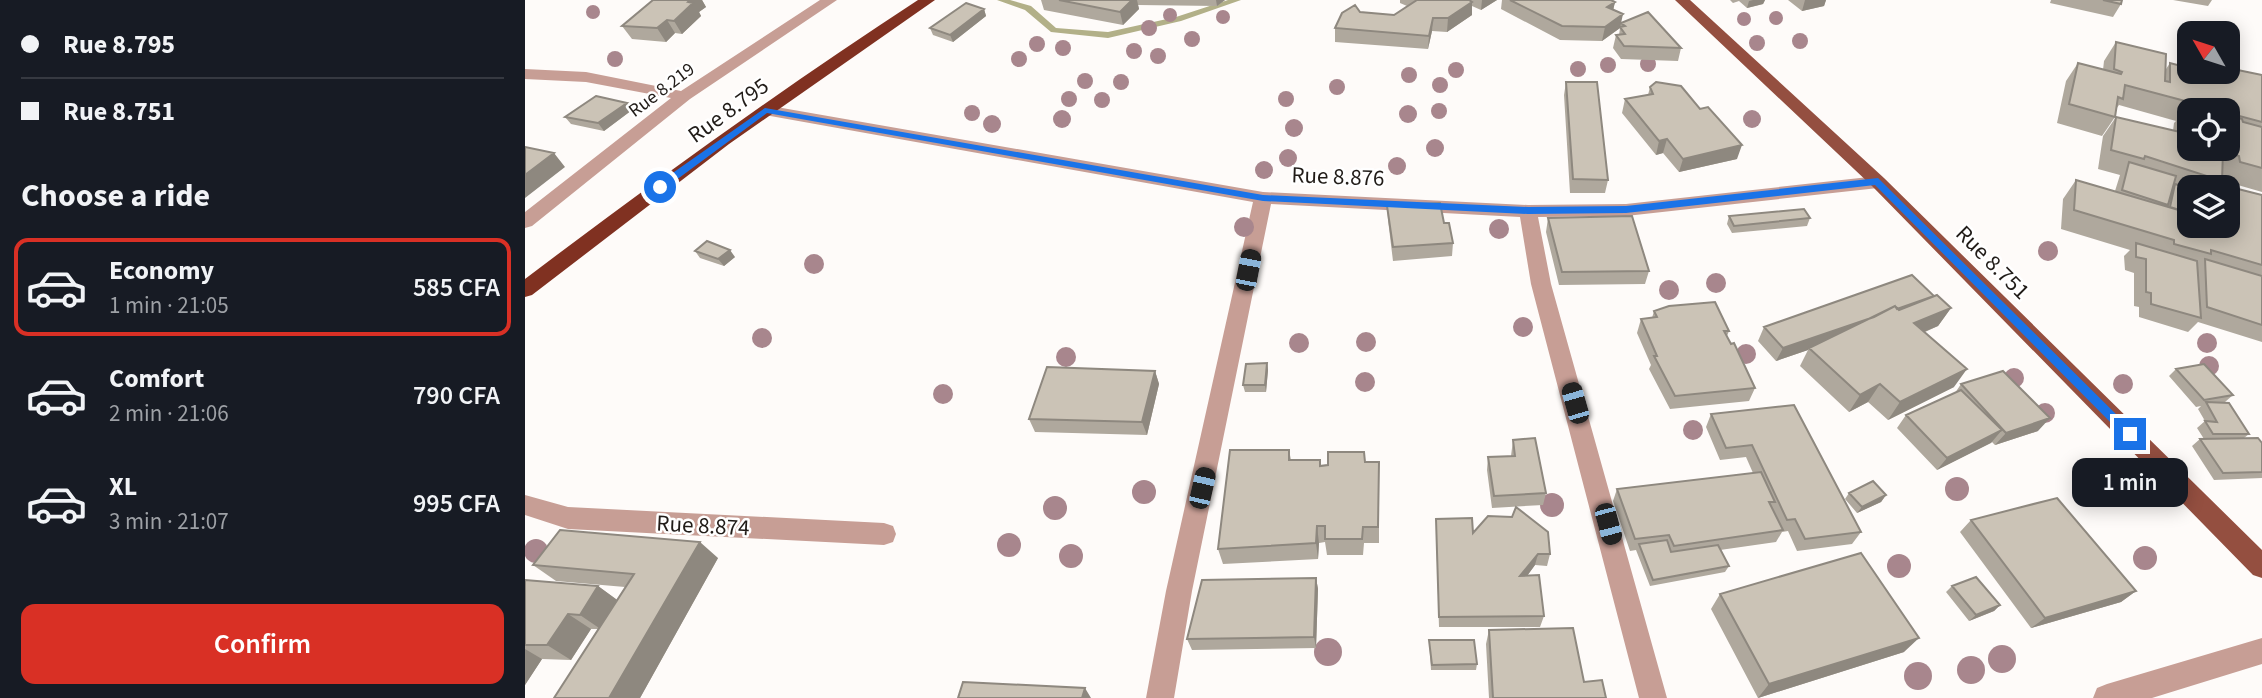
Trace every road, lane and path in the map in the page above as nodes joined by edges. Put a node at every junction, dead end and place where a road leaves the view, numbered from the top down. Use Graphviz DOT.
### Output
graph roads {
  1 [pos="830,0"];
  2 [pos="929,0"];
  3 [pos="1682,0"];
  4 [pos="525,74"];
  5 [pos="684,96"];
  6 [pos="765,110"];
  7 [pos="1878,182"];
  8 [pos="1263,198"];
  9 [pos="1528,211"];
  10 [pos="525,222"];
  11 [pos="525,290"];
  12 [pos="525,505"];
  13 [pos="884,534"];
  14 [pos="2262,567"];
  15 [pos="2262,651"];
  16 [pos="1160,698"];
  17 [pos="1653,698"];
  18 [pos="2107,698"];
  1 -- 5 [label="street, Rue 8.219"];
  2 -- 6 [label="highway, Rue 8.795"];
  3 -- 7 [label="main road, Rue 8.751"];
  4 -- 5 [label="street"];
  5 -- 10 [label="street, Rue 8.219"];
  6 -- 8 [label="street"];
  6 -- 11 [label="highway, Rue 8.795"];
  7 -- 9 [label="street, Rue 8.876"];
  7 -- 14 [label="main road, Rue 8.751"];
  8 -- 9 [label="street, Rue 8.876"];
  8 -- 16 [label="street, Rue 8.876"];
  9 -- 17 [label="street"];
  12 -- 13 [label="street, Rue 8.874"];
  15 -- 18 [label="street"];
}
